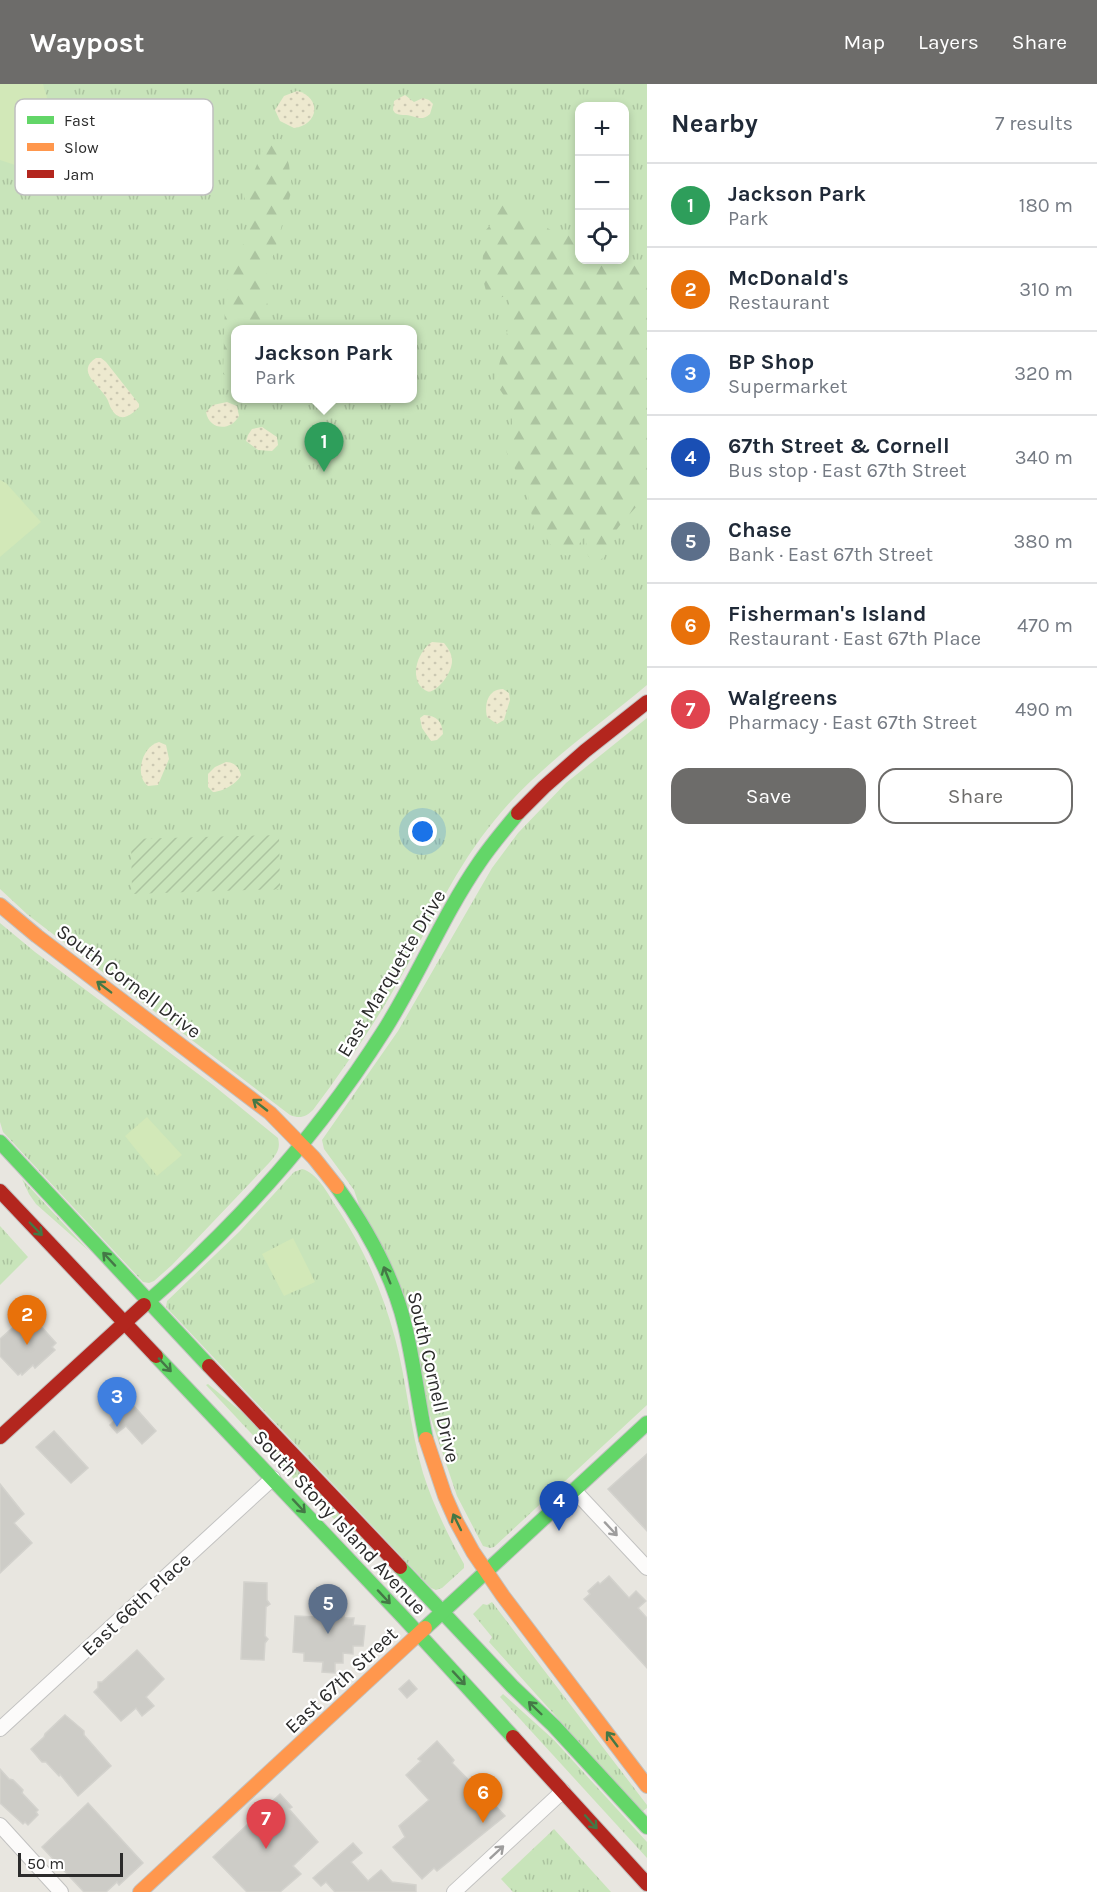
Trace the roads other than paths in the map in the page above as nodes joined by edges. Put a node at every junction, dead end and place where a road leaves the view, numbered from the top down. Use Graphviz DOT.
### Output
graph roads {
  1 [pos="647,702"];
  2 [pos="0,905"];
  3 [pos="303,1144"];
  4 [pos="1,1145"];
  5 [pos="0,1191"];
  6 [pos="149,1302"];
  7 [pos="125,1322"];
  8 [pos="647,1423"];
  9 [pos="0,1437"];
  10 [pos="273,1478"];
  11 [pos="574,1490"];
  12 [pos="647,1568"];
  13 [pos="486,1572"];
  14 [pos="443,1612"];
  15 [pos="420,1635"];
  16 [pos="0,1730"];
  17 [pos="647,1786"];
  18 [pos="563,1791"];
  19 [pos="0,1825"];
  20 [pos="647,1827"];
  21 [pos="647,1884"];
  22 [pos="61,1892"];
  23 [pos="140,1892"];
  24 [pos="454,1892"];
  1 -- 3 [label="main road, East Marquette Drive"];
  3 -- 2 [label="main road, South Cornell Drive, one-way"];
  3 -- 6 [label="main road, East Marquette Drive"];
  13 -- 3 [label="main road, South Cornell Drive, one-way"];
  6 -- 4 [label="main road, South Stony Island Avenue, one-way"];
  5 -- 7 [label="main road, South Stony Island Avenue, one-way"];
  6 -- 7 [label="main road, East Marquette Drive"];
  6 -- 14 [label="main road, South Stony Island Avenue"];
  7 -- 9 [label="main road, East Marquette Drive"];
  7 -- 10 [label="main road, South Stony Island Avenue, one-way"];
  8 -- 11 [label="main road, East 67th Street"];
  10 -- 15 [label="main road, South Stony Island Avenue, one-way"];
  10 -- 16 [label="street, East 66th Place"];
  11 -- 12 [label="street, one-way"];
  11 -- 13 [label="main road, East 67th Street"];
  13 -- 14 [label="main road, East 67th Street"];
  17 -- 13 [label="main road, South Cornell Drive, one-way"];
  14 -- 15 [label="main road, East 67th Street"];
  20 -- 14 [label="main road, South Stony Island Avenue, one-way"];
  15 -- 18 [label="main road, South Stony Island Avenue, one-way"];
  15 -- 23 [label="main road, East 67th Street"];
  18 -- 21 [label="main road, South Stony Island Avenue, one-way"];
  24 -- 18 [label="street, one-way"];
  19 -- 22 [label="street"];
}
